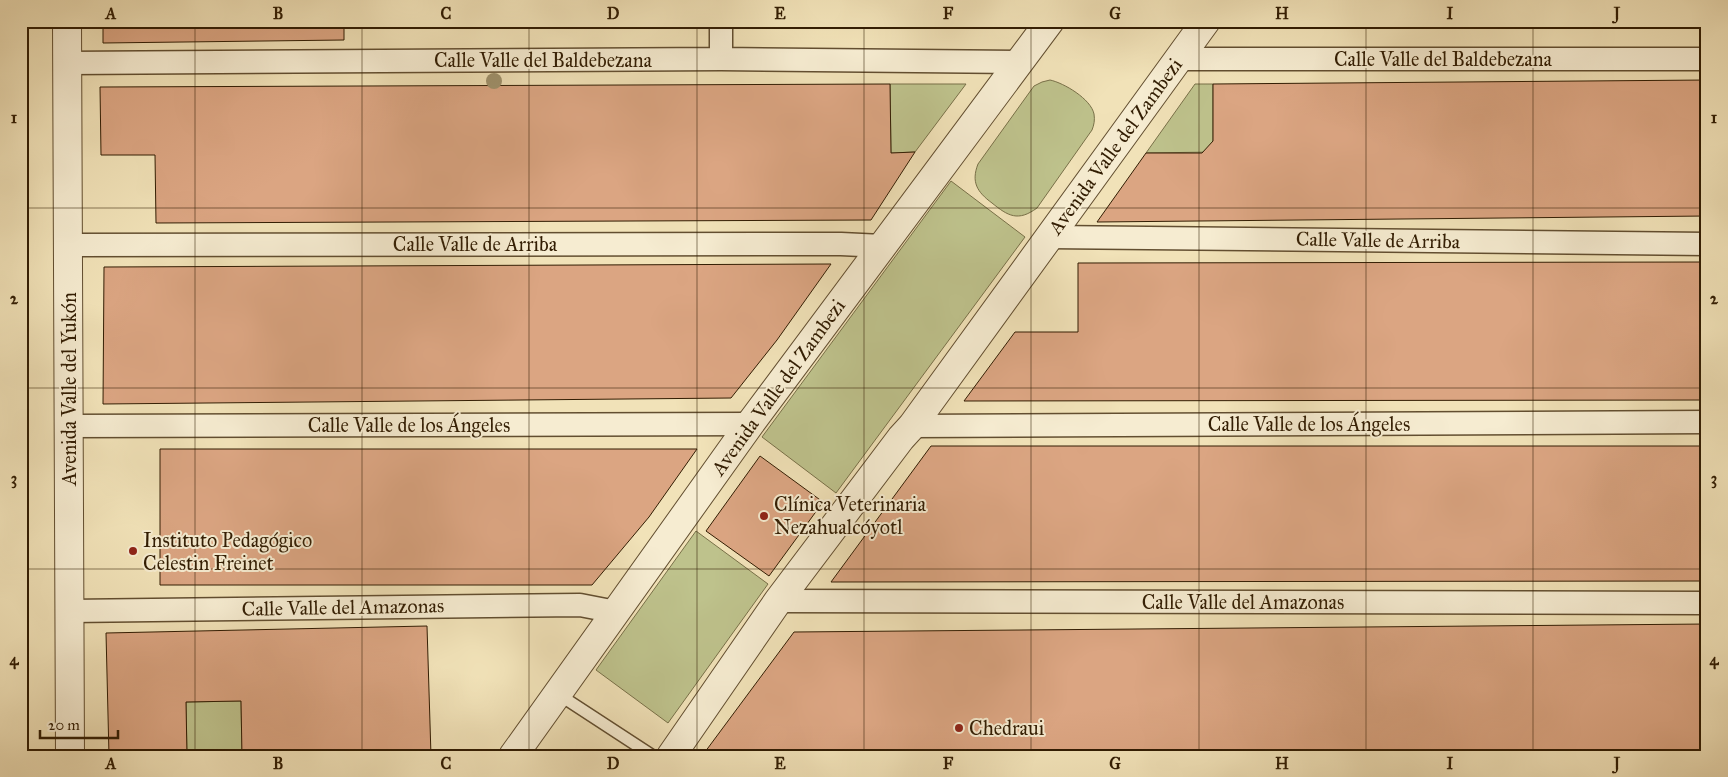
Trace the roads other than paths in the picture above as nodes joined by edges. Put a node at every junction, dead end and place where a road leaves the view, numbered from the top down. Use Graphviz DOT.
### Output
graph roads {
  1 [pos="67,21"];
  2 [pos="721,21"];
  3 [pos="1050,21"];
  4 [pos="1206,21"];
  5 [pos="1707,58"];
  6 [pos="721,59"];
  7 [pos="1179,59"];
  8 [pos="1020,62"];
  9 [pos="67,63"];
  10 [pos="1049,237"];
  11 [pos="1707,244"];
  12 [pos="68,245"];
  13 [pos="882,246"];
  14 [pos="1707,422"];
  15 [pos="750,424"];
  16 [pos="69,426"];
  17 [pos="912,426"];
  18 [pos="778,601"];
  19 [pos="1707,603"];
  20 [pos="70,610"];
  21 [pos="616,612"];
  22 [pos="558,694"];
  23 [pos="70,756"];
  24 [pos="513,756"];
  25 [pos="653,756"];
  26 [pos="671,756"];
  1 -- 9 [label="street, Avenida Valle del Yukón"];
  2 -- 6 [label="street"];
  3 -- 8 [label="street, Avenida Valle del Zambezi"];
  4 -- 7 [label="street, Avenida Valle del Zambezi"];
  5 -- 7 [label="street, Calle Valle del Baldebezana"];
  6 -- 8 [label="street, Calle Valle del Baldebezana"];
  6 -- 9 [label="street, Calle Valle del Baldebezana"];
  7 -- 10 [label="street, Avenida Valle del Zambezi"];
  8 -- 13 [label="street, Avenida Valle del Zambezi"];
  9 -- 12 [label="street, Avenida Valle del Yukón"];
  10 -- 11 [label="street, Calle Valle de Arriba"];
  10 -- 17 [label="street, Avenida Valle del Zambezi"];
  12 -- 13 [label="street, Calle Valle de Arriba"];
  12 -- 16 [label="street, Avenida Valle del Yukón"];
  13 -- 15 [label="street, Avenida Valle del Zambezi"];
  14 -- 17 [label="street, Calle Valle de los Ángeles"];
  15 -- 16 [label="street, Calle Valle de los Ángeles"];
  15 -- 21 [label="street, Avenida Valle del Zambezi"];
  16 -- 20 [label="street, Avenida Valle del Yukón"];
  17 -- 18 [label="street, Avenida Valle del Zambezi"];
  18 -- 19 [label="street, Calle Valle del Amazonas"];
  18 -- 26 [label="street, Avenida Valle del Zambezi"];
  20 -- 21 [label="street, Calle Valle del Amazonas"];
  20 -- 23 [label="street, Avenida Valle del Yukón"];
  21 -- 22 [label="street, Avenida Valle del Zambezi"];
  22 -- 24 [label="street, Avenida Valle del Zambezi"];
  22 -- 25 [label="lane"];
}
